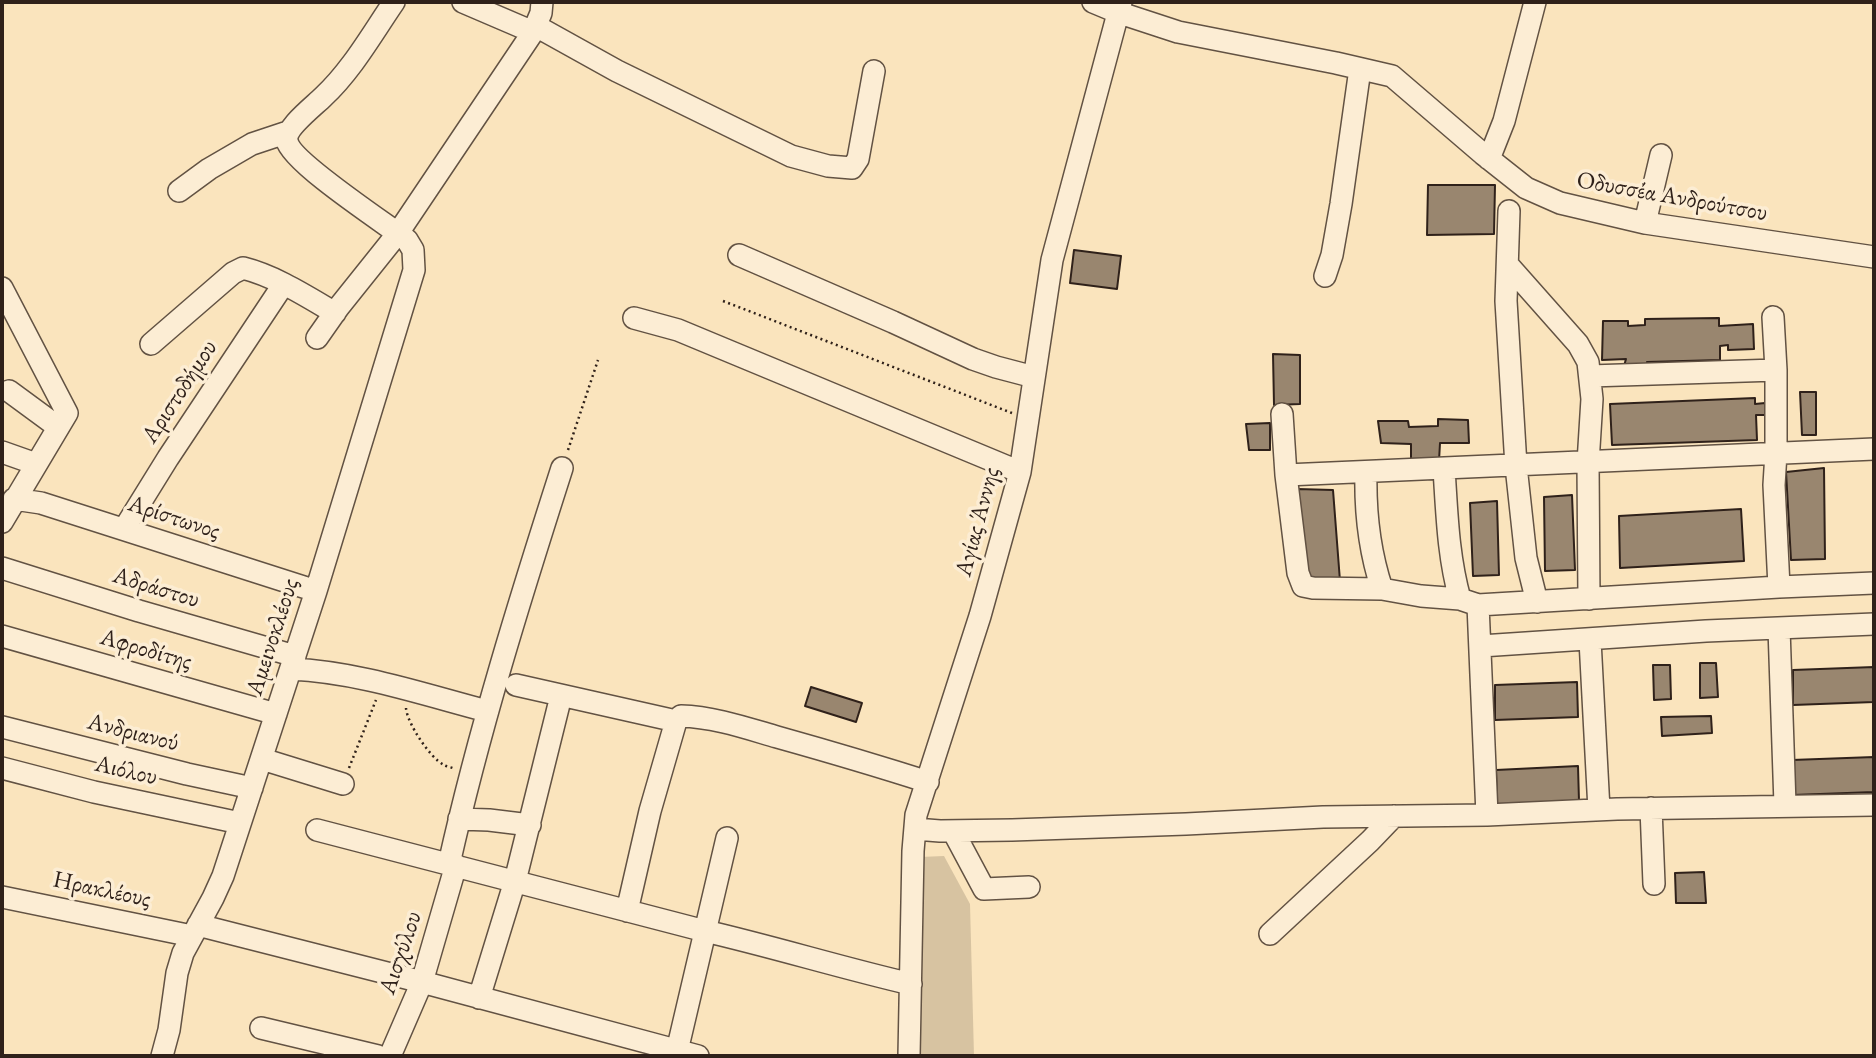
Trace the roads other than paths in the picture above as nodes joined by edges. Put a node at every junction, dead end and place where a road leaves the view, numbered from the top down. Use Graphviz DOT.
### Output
graph roads {
  1 [pos="394,2"];
  2 [pos="463,2"];
  3 [pos="542,2"];
  4 [pos="1093,2"];
  5 [pos="1535,2"];
  6 [pos="1119,7"];
  7 [pos="491,8"];
  8 [pos="535,29"];
  9 [pos="1360,69"];
  10 [pos="874,71"];
  11 [pos="288,132"];
  12 [pos="1661,155"];
  13 [pos="1489,159"];
  14 [pos="179,191"];
  15 [pos="1509,211"];
  16 [pos="1645,223"];
  17 [pos="398,233"];
  18 [pos="739,255"];
  19 [pos="1874,257"];
  20 [pos="1508,265"];
  21 [pos="1325,275"];
  22 [pos="283,285"];
  23 [pos="2,288"];
  24 [pos="335,313"];
  25 [pos="1773,317"];
  26 [pos="635,318"];
  27 [pos="317,338"];
  28 [pos="151,344"];
  29 [pos="1776,370"];
  30 [pos="1590,376"];
  31 [pos="1034,377"];
  32 [pos="9,391"];
  33 [pos="1282,414"];
  34 [pos="62,420"];
  35 [pos="1874,449"];
  36 [pos="2,452"];
  37 [pos="1776,453"];
  38 [pos="1588,463"];
  39 [pos="36,464"];
  40 [pos="1516,466"];
  41 [pos="562,468"];
  42 [pos="1444,469"];
  43 [pos="1020,472"];
  44 [pos="1366,472"];
  45 [pos="1286,475"];
  46 [pos="14,499"];
  47 [pos="2,522"];
  48 [pos="124,529"];
  49 [pos="2,568"];
  50 [pos="1874,583"];
  51 [pos="1779,587"];
  52 [pos="1382,589"];
  53 [pos="316,591"];
  54 [pos="1590,599"];
  55 [pos="1469,602"];
  56 [pos="1537,602"];
  57 [pos="1874,624"];
  58 [pos="1779,628"];
  59 [pos="2,636"];
  60 [pos="1590,640"];
  61 [pos="1481,646"];
  62 [pos="293,662"];
  63 [pos="516,685"];
  64 [pos="561,696"];
  65 [pos="487,711"];
  66 [pos="276,714"];
  67 [pos="676,721"];
  68 [pos="2,727"];
  69 [pos="262,759"];
  70 [pos="2,768"];
  71 [pos="928,782"];
  72 [pos="343,785"];
  73 [pos="252,788"];
  74 [pos="1785,805"];
  75 [pos="1874,805"];
  76 [pos="1651,808"];
  77 [pos="1598,810"];
  78 [pos="1487,815"];
  79 [pos="1394,816"];
  80 [pos="460,819"];
  81 [pos="240,823"];
  82 [pos="530,825"];
  83 [pos="915,828"];
  84 [pos="317,830"];
  85 [pos="953,831"];
  86 [pos="727,838"];
  87 [pos="453,864"];
  88 [pos="515,881"];
  89 [pos="1654,884"];
  90 [pos="1029,887"];
  91 [pos="2,897"];
  92 [pos="627,911"];
  93 [pos="195,930"];
  94 [pos="705,931"];
  95 [pos="1270,934"];
  96 [pos="422,982"];
  97 [pos="911,984"];
  98 [pos="479,998"];
  99 [pos="261,1028"];
  100 [pos="677,1051"];
  101 [pos="162,1056"];
  102 [pos="378,1056"];
  103 [pos="390,1056"];
  104 [pos="698,1056"];
  105 [pos="909,1056"];
  1 -- 11 [label="street"];
  2 -- 7 [label="street"];
  3 -- 8 [label="street"];
  4 -- 6 [label="street, Οδυσσέα Ανδρούτσου"];
  5 -- 13 [label="street"];
  6 -- 9 [label="street, Οδυσσέα Ανδρούτσου"];
  6 -- 31 [label="street, Αγίας Άννης"];
  7 -- 8 [label="street"];
  8 -- 10 [label="street"];
  8 -- 17 [label="street"];
  9 -- 13 [label="street, Οδυσσέα Ανδρούτσου"];
  9 -- 21 [label="street"];
  11 -- 14 [label="street"];
  11 -- 17 [label="street"];
  12 -- 16 [label="street"];
  13 -- 16 [label="street, Οδυσσέα Ανδρούτσου"];
  15 -- 20 [label="street"];
  16 -- 19 [label="street, Οδυσσέα Ανδρούτσου"];
  17 -- 24 [label="street"];
  17 -- 53 [label="street, Αμεινοκλέους"];
  18 -- 31 [label="street"];
  20 -- 30 [label="street"];
  20 -- 40 [label="street"];
  22 -- 24 [label="street"];
  22 -- 28 [label="street"];
  22 -- 48 [label="street, Αριστοδήμου"];
  23 -- 34 [label="street"];
  24 -- 27 [label="street"];
  25 -- 29 [label="street"];
  26 -- 43 [label="street"];
  29 -- 30 [label="street"];
  29 -- 37 [label="street"];
  30 -- 38 [label="street"];
  31 -- 43 [label="street, Αγίας Άννης"];
  32 -- 34 [label="street"];
  33 -- 45 [label="street"];
  34 -- 39 [label="street"];
  35 -- 37 [label="street"];
  36 -- 39 [label="street"];
  37 -- 38 [label="street"];
  37 -- 51 [label="street"];
  38 -- 40 [label="street"];
  38 -- 54 [label="street"];
  39 -- 46 [label="street"];
  40 -- 42 [label="street"];
  40 -- 56 [label="street"];
  41 -- 65 [label="street, Αισχύλου"];
  42 -- 44 [label="street"];
  42 -- 55 [label="street"];
  43 -- 71 [label="street, Αγίας Άννης"];
  44 -- 45 [label="street"];
  44 -- 52 [label="street"];
  45 -- 52 [label="street"];
  46 -- 47 [label="street"];
  46 -- 48 [label="street, Αρίστωνος"];
  48 -- 53 [label="street, Αρίστωνος"];
  49 -- 62 [label="street, Αδράστου"];
  50 -- 51 [label="street"];
  51 -- 54 [label="street"];
  52 -- 55 [label="street"];
  53 -- 62 [label="street, Αμεινοκλέους"];
  54 -- 56 [label="street"];
  55 -- 56 [label="street"];
  55 -- 61 [label="street"];
  57 -- 58 [label="street"];
  58 -- 60 [label="street"];
  58 -- 74 [label="street"];
  59 -- 66 [label="street, Αφροδίτης"];
  60 -- 61 [label="street"];
  60 -- 77 [label="street"];
  61 -- 78 [label="street"];
  62 -- 65 [label="street, Αδράστου"];
  62 -- 66 [label="street, Αμεινοκλέους"];
  63 -- 64 [label="street"];
  64 -- 67 [label="street"];
  64 -- 82 [label="street"];
  65 -- 80 [label="street, Αισχύλου"];
  66 -- 69 [label="street, Αμεινοκλέους"];
  67 -- 71 [label="street"];
  67 -- 92 [label="street"];
  68 -- 73 [label="street, Ανδριανού"];
  69 -- 72 [label="street"];
  69 -- 73 [label="street, Αμεινοκλέους"];
  70 -- 81 [label="street, Αιόλου"];
  71 -- 83 [label="street, Αγίας Άννης"];
  73 -- 81 [label="street, Αμεινοκλέους"];
  74 -- 75 [label="street"];
  74 -- 76 [label="street"];
  76 -- 77 [label="street"];
  76 -- 89 [label="street"];
  77 -- 78 [label="street"];
  78 -- 79 [label="street"];
  79 -- 85 [label="street"];
  79 -- 95 [label="street"];
  80 -- 82 [label="street"];
  80 -- 87 [label="street, Αισχύλου"];
  81 -- 93 [label="street, Αμεινοκλέους"];
  82 -- 88 [label="street"];
  83 -- 85 [label="street"];
  83 -- 97 [label="street, Αγίας Άννης"];
  84 -- 87 [label="street"];
  85 -- 90 [label="street"];
  86 -- 94 [label="street"];
  87 -- 88 [label="street"];
  87 -- 96 [label="street, Αισχύλου"];
  88 -- 92 [label="street"];
  88 -- 98 [label="street"];
  91 -- 93 [label="street, Ηρακλέους"];
  92 -- 94 [label="street"];
  93 -- 96 [label="street, Ηρακλέους"];
  93 -- 101 [label="street, Αμεινοκλέους"];
  94 -- 97 [label="street"];
  94 -- 100 [label="street"];
  96 -- 98 [label="street, Ηρακλέους"];
  96 -- 103 [label="street, Αισχύλου"];
  97 -- 105 [label="street, Αγίας Άννης"];
  98 -- 100 [label="street, Ηρακλέους"];
  99 -- 102 [label="street"];
  100 -- 104 [label="street, Ηρακλέους"];
}
